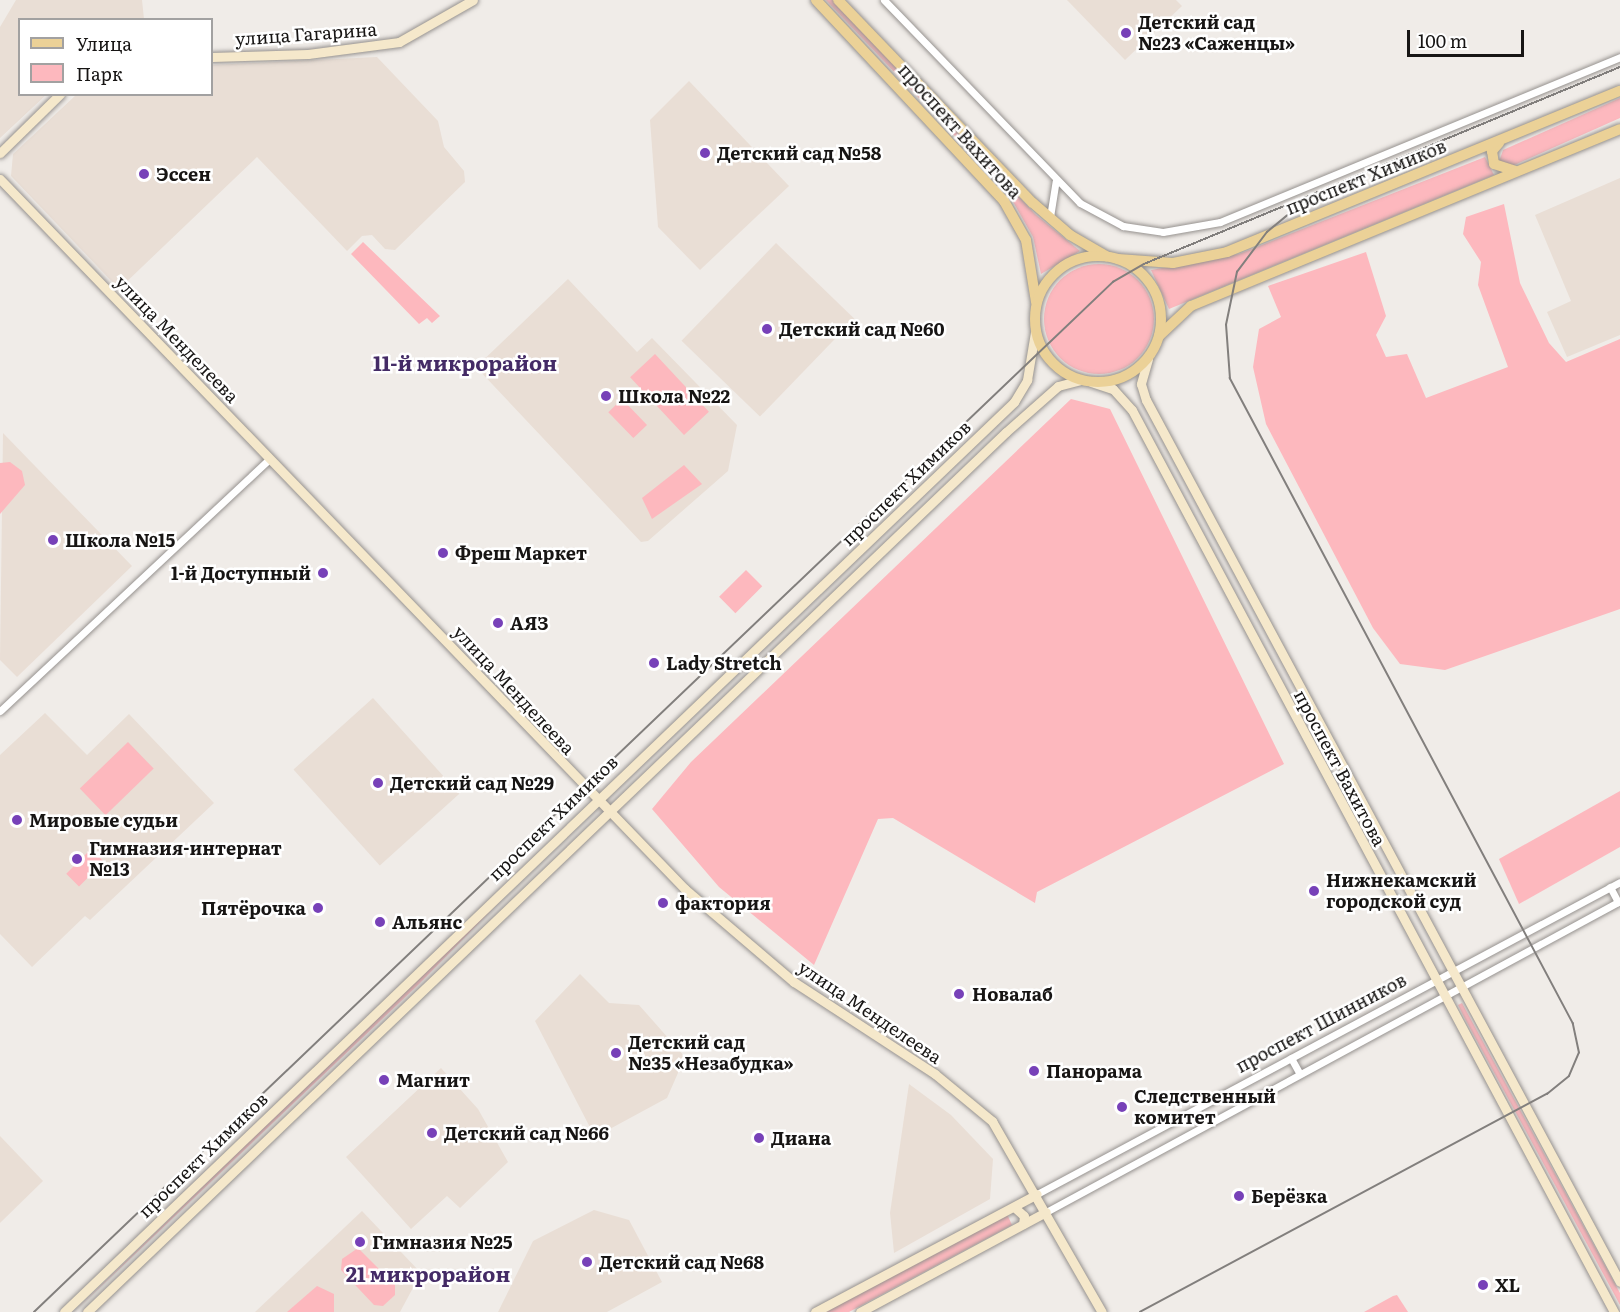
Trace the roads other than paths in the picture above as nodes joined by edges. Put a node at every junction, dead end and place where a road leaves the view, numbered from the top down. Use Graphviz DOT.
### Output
graph roads {
  1 [pos="816,0"];
  2 [pos="838,0"];
  3 [pos="884,0"];
  4 [pos="469,1"];
  5 [pos="213,57"];
  6 [pos="1620,57"];
  7 [pos="1620,91"];
  8 [pos="58,96"];
  9 [pos="1620,129"];
  10 [pos="1502,141"];
  11 [pos="0,153"];
  12 [pos="1521,170"];
  13 [pos="0,179"];
  14 [pos="1056,181"];
  15 [pos="1051,220"];
  16 [pos="1106,256"];
  17 [pos="1118,260"];
  18 [pos="1036,308"];
  19 [pos="1035,332"];
  20 [pos="1159,336"];
  21 [pos="1148,359"];
  22 [pos="1086,381"];
  23 [pos="269,459"];
  24 [pos="734,669"];
  25 [pos="746,680"];
  26 [pos="0,711"];
  27 [pos="595,800"];
  28 [pos="606,811"];
  29 [pos="540,853"];
  30 [pos="549,867"];
  31 [pos="1620,882"];
  32 [pos="1610,887"];
  33 [pos="1619,902"];
  34 [pos="1453,972"];
  35 [pos="1436,981"];
  36 [pos="1462,988"];
  37 [pos="1445,997"];
  38 [pos="1291,1058"];
  39 [pos="1300,1074"];
  40 [pos="1037,1194"];
  41 [pos="1014,1207"];
  42 [pos="1046,1212"];
  43 [pos="1023,1224"];
  44 [pos="1620,1282"];
  45 [pos="64,1312"];
  46 [pos="87,1312"];
  47 [pos="815,1312"];
  48 [pos="860,1312"];
  49 [pos="1102,1312"];
  50 [pos="1614,1312"];
  1 -- 18 [label="main road, проспект Вахитова"];
  2 -- 15 [label="main road, проспект Вахитова"];
  3 -- 14 [label="street"];
  4 -- 5 [label="main road, улица Гагарина"];
  6 -- 14 [label="street"];
  7 -- 10 [label="main road, проспект Химиков"];
  8 -- 11 [label="main road"];
  9 -- 12 [label="main road"];
  10 -- 12 [label="main road"];
  10 -- 17 [label="main road, проспект Химиков"];
  12 -- 20 [label="main road"];
  13 -- 23 [label="main road, улица Менделеева"];
  14 -- 15 [label="street"];
  15 -- 16 [label="main road, проспект Вахитова"];
  16 -- 17 [label="main road, проспект Вахитова"];
  16 -- 18 [label="main road, проспект Вахитова"];
  17 -- 20 [label="main road, проспект Вахитова"];
  18 -- 19 [label="main road, проспект Вахитова"];
  19 -- 22 [label="main road, проспект Вахитова"];
  19 -- 24 [label="main road, проспект Химиков"];
  20 -- 21 [label="main road, проспект Вахитова"];
  21 -- 22 [label="main road, проспект Вахитова"];
  21 -- 34 [label="main road, проспект Вахитова"];
  22 -- 25 [label="main road, проспект Химиков"];
  22 -- 35 [label="main road, проспект Вахитова"];
  23 -- 26 [label="street"];
  23 -- 27 [label="main road, улица Менделеева"];
  24 -- 25 [label="main road"];
  24 -- 27 [label="main road, проспект Химиков"];
  25 -- 28 [label="main road, проспект Химиков"];
  27 -- 28 [label="main road, улица Менделеева"];
  27 -- 29 [label="main road, проспект Химиков"];
  28 -- 30 [label="main road, проспект Химиков"];
  28 -- 40 [label="main road, улица Менделеева"];
  29 -- 30 [label="main road"];
  29 -- 45 [label="main road, проспект Химиков"];
  30 -- 46 [label="main road, проспект Химиков"];
  31 -- 32 [label="street, проспект Шинников"];
  32 -- 33 [label="street"];
  32 -- 34 [label="street, проспект Шинников"];
  33 -- 36 [label="street, проспект Шинников"];
  34 -- 35 [label="street, проспект Шинников"];
  34 -- 36 [label="main road, проспект Вахитова"];
  35 -- 37 [label="main road, проспект Вахитова"];
  35 -- 38 [label="street, проспект Шинников"];
  36 -- 37 [label="street, проспект Шинников"];
  36 -- 44 [label="main road, проспект Вахитова"];
  37 -- 39 [label="street, проспект Шинников"];
  37 -- 50 [label="main road, проспект Вахитова"];
  38 -- 39 [label="street"];
  38 -- 40 [label="street, проспект Шинников"];
  39 -- 42 [label="street, проспект Шинников"];
  40 -- 41 [label="main road, проспект Шинников"];
  40 -- 42 [label="main road, улица Менделеева"];
  41 -- 43 [label="main road"];
  41 -- 47 [label="main road, проспект Шинников"];
  42 -- 43 [label="main road, проспект Шинников"];
  42 -- 49 [label="main road, улица Менделеева"];
  43 -- 48 [label="main road, проспект Шинников"];
}
